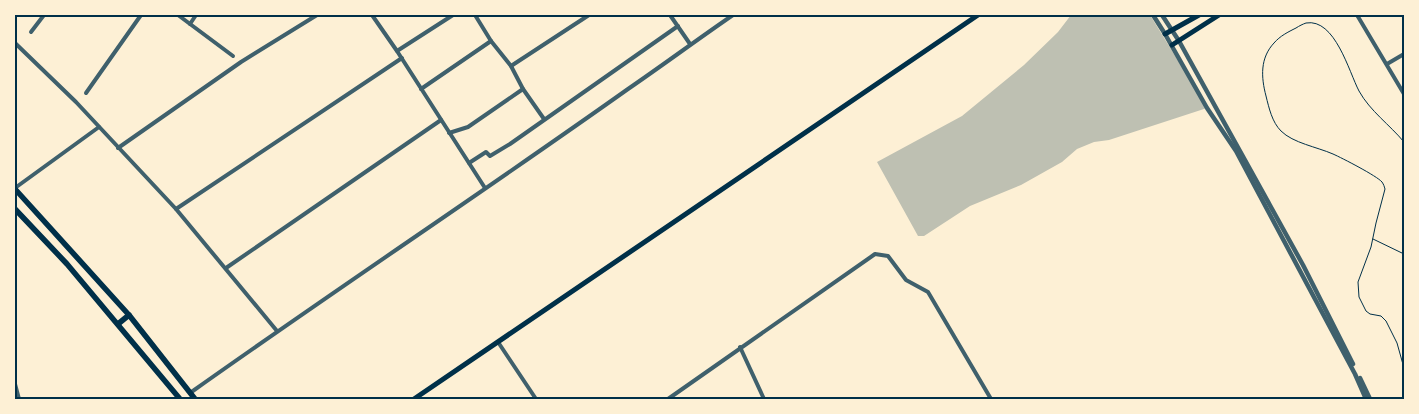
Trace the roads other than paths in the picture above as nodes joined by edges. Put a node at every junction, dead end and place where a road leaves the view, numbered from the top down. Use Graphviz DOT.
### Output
graph roads {
  1 [pos="44,15"];
  2 [pos="141,15"];
  3 [pos="178,15"];
  4 [pos="196,15"];
  5 [pos="317,15"];
  6 [pos="372,15"];
  7 [pos="453,15"];
  8 [pos="475,15"];
  9 [pos="580,15"];
  10 [pos="589,15"];
  11 [pos="670,15"];
  12 [pos="733,15"];
  13 [pos="978,15"];
  14 [pos="1153,15"];
  15 [pos="1162,15"];
  16 [pos="1200,15"];
  17 [pos="1220,15"];
  18 [pos="1357,15"];
  19 [pos="583,19"];
  20 [pos="190,24"];
  21 [pos="678,26"];
  22 [pos="1172,29"];
  23 [pos="30,32"];
  24 [pos="1166,34"];
  25 [pos="491,41"];
  26 [pos="1179,41"];
  27 [pos="15,43"];
  28 [pos="690,44"];
  29 [pos="1172,45"];
  30 [pos="397,51"];
  31 [pos="1404,54"];
  32 [pos="233,56"];
  33 [pos="402,58"];
  34 [pos="1387,64"];
  35 [pos="511,66"];
  36 [pos="421,89"];
  37 [pos="523,90"];
  38 [pos="86,93"];
  39 [pos="1404,94"];
  40 [pos="544,119"];
  41 [pos="441,120"];
  42 [pos="99,128"];
  43 [pos="449,133"];
  44 [pos="118,148"];
  45 [pos="469,163"];
  46 [pos="485,188"];
  47 [pos="15,189"];
  48 [pos="176,209"];
  49 [pos="16,213"];
  50 [pos="226,268"];
  51 [pos="129,315"];
  52 [pos="118,324"];
  53 [pos="277,331"];
  54 [pos="498,342"];
  55 [pos="740,347"];
  56 [pos="15,384"];
  57 [pos="190,393"];
  58 [pos="19,399"];
  59 [pos="180,399"];
  60 [pos="195,399"];
  61 [pos="414,399"];
  62 [pos="536,399"];
  63 [pos="668,399"];
  64 [pos="764,399"];
  65 [pos="991,399"];
  66 [pos="1366,399"];
  67 [pos="1370,399"];
  1 -- 23 [label="street"];
  2 -- 38 [label="street"];
  3 -- 20 [label="street"];
  4 -- 20 [label="street"];
  5 -- 44 [label="street"];
  6 -- 30 [label="street"];
  7 -- 30 [label="street"];
  8 -- 25 [label="street"];
  9 -- 19 [label="street"];
  10 -- 19 [label="street"];
  11 -- 21 [label="street"];
  12 -- 28 [label="street"];
  13 -- 54 [label="main road"];
  14 -- 24 [label="street"];
  15 -- 22 [label="street"];
  16 -- 22 [label="main road"];
  17 -- 26 [label="main road"];
  18 -- 34 [label="street"];
  19 -- 35 [label="street"];
  20 -- 32 [label="street"];
  21 -- 28 [label="street"];
  21 -- 40 [label="street"];
  22 -- 24 [label="main road"];
  22 -- 26 [label="street"];
  24 -- 29 [label="street"];
  25 -- 35 [label="street"];
  25 -- 36 [label="street"];
  26 -- 29 [label="main road"];
  26 -- 67 [label="street"];
  27 -- 42 [label="street"];
  28 -- 46 [label="street"];
  29 -- 66 [label="street"];
  30 -- 33 [label="street"];
  31 -- 34 [label="street"];
  33 -- 36 [label="street"];
  33 -- 48 [label="street"];
  34 -- 39 [label="street"];
  35 -- 37 [label="street"];
  36 -- 41 [label="street"];
  37 -- 40 [label="street"];
  37 -- 43 [label="street"];
  40 -- 45 [label="street"];
  41 -- 43 [label="street"];
  41 -- 50 [label="street"];
  42 -- 44 [label="street"];
  42 -- 47 [label="street"];
  43 -- 45 [label="street"];
  44 -- 48 [label="street"];
  45 -- 46 [label="street"];
  46 -- 53 [label="street"];
  47 -- 51 [label="main road"];
  48 -- 50 [label="street"];
  49 -- 52 [label="main road"];
  50 -- 53 [label="street"];
  51 -- 52 [label="main road"];
  51 -- 57 [label="main road"];
  52 -- 59 [label="main road"];
  53 -- 57 [label="street"];
  54 -- 61 [label="main road"];
  54 -- 62 [label="street"];
  55 -- 63 [label="street"];
  55 -- 64 [label="street"];
  55 -- 65 [label="street"];
  56 -- 58 [label="street"];
  57 -- 60 [label="main road"];
}
